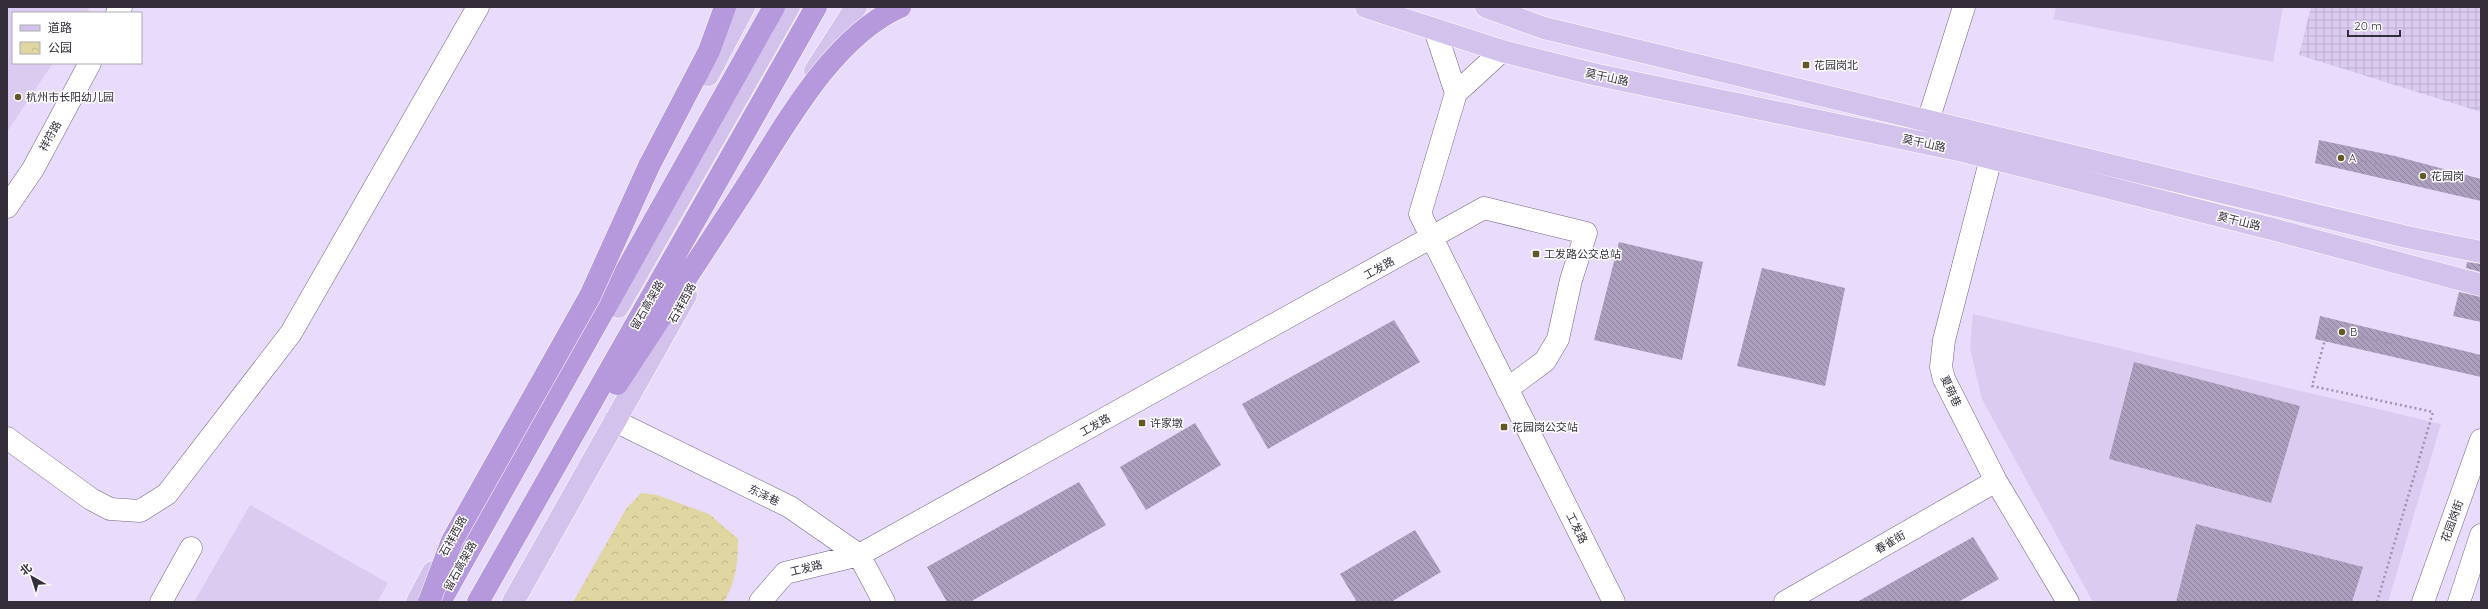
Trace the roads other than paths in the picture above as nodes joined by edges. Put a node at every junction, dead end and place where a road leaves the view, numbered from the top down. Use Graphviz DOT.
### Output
graph roads {
  1 [pos="478,7"];
  2 [pos="725,7"];
  3 [pos="744,7"];
  4 [pos="774,7"];
  5 [pos="789,7"];
  6 [pos="812,7"];
  7 [pos="816,7"];
  8 [pos="856,7"];
  9 [pos="900,7"];
  10 [pos="1366,7"];
  11 [pos="1486,7"];
  12 [pos="1964,7"];
  13 [pos="1435,30"];
  14 [pos="1502,51"];
  15 [pos="89,64"];
  16 [pos="1456,93"];
  17 [pos="741,112"];
  18 [pos="1928,121"];
  19 [pos="1991,158"];
  20 [pos="8,202"];
  21 [pos="1431,239"];
  22 [pos="2481,252"];
  23 [pos="2481,286"];
  24 [pos="1507,389"];
  25 [pos="615,421"];
  26 [pos="7,438"];
  27 [pos="2481,440"];
  28 [pos="1996,482"];
  29 [pos="539,495"];
  30 [pos="2481,535"];
  31 [pos="191,548"];
  32 [pos="859,555"];
  33 [pos="161,602"];
  34 [pos="417,602"];
  35 [pos="428,602"];
  36 [pos="440,602"];
  37 [pos="450,602"];
  38 [pos="477,602"];
  39 [pos="513,602"];
  40 [pos="760,602"];
  41 [pos="884,602"];
  42 [pos="1614,602"];
  43 [pos="1785,602"];
  44 [pos="2068,602"];
  45 [pos="2423,602"];
  46 [pos="2459,602"];
  1 -- 26 [label="street"];
  2 -- 35 [label="highway, bridge"];
  3 -- 34 [label="main road, 石祥西路"];
  4 -- 36 [label="highway, 留石高架路"];
  5 -- 17 [label="main road"];
  6 -- 17 [label="main road"];
  7 -- 29 [label="highway, 留石高架路"];
  8 -- 25 [label="main road, 石祥西路"];
  9 -- 29 [label="highway, bridge"];
  10 -- 13 [label="main road, 莫干山路"];
  11 -- 18 [label="main road, 莫干山路"];
  12 -- 18 [label="street"];
  13 -- 14 [label="main road, 莫干山路"];
  13 -- 16 [label="street"];
  14 -- 16 [label="street"];
  14 -- 19 [label="main road, 莫干山路"];
  15 -- 20 [label="street, 祥符路"];
  16 -- 21 [label="street, 工发路"];
  17 -- 37 [label="main road"];
  17 -- 38 [label="main road"];
  18 -- 22 [label="main road, 莫干山路"];
  19 -- 23 [label="main road, 莫干山路"];
  19 -- 28 [label="street, 夏萌巷"];
  21 -- 24 [label="street, 工发路"];
  21 -- 24 [label="street"];
  21 -- 32 [label="street, 工发路"];
  24 -- 42 [label="street, 工发路"];
  25 -- 32 [label="street, 东泽巷"];
  25 -- 39 [label="main road, 石祥西路"];
  27 -- 45 [label="street, 花园岗街"];
  28 -- 43 [label="street, 春雀街"];
  28 -- 44 [label="street, 夏萌巷"];
  29 -- 38 [label="highway, 留石高架路"];
  30 -- 46 [label="street"];
  31 -- 33 [label="street"];
  32 -- 40 [label="street, 工发路"];
  32 -- 41 [label="street, 东泽巷"];
}
